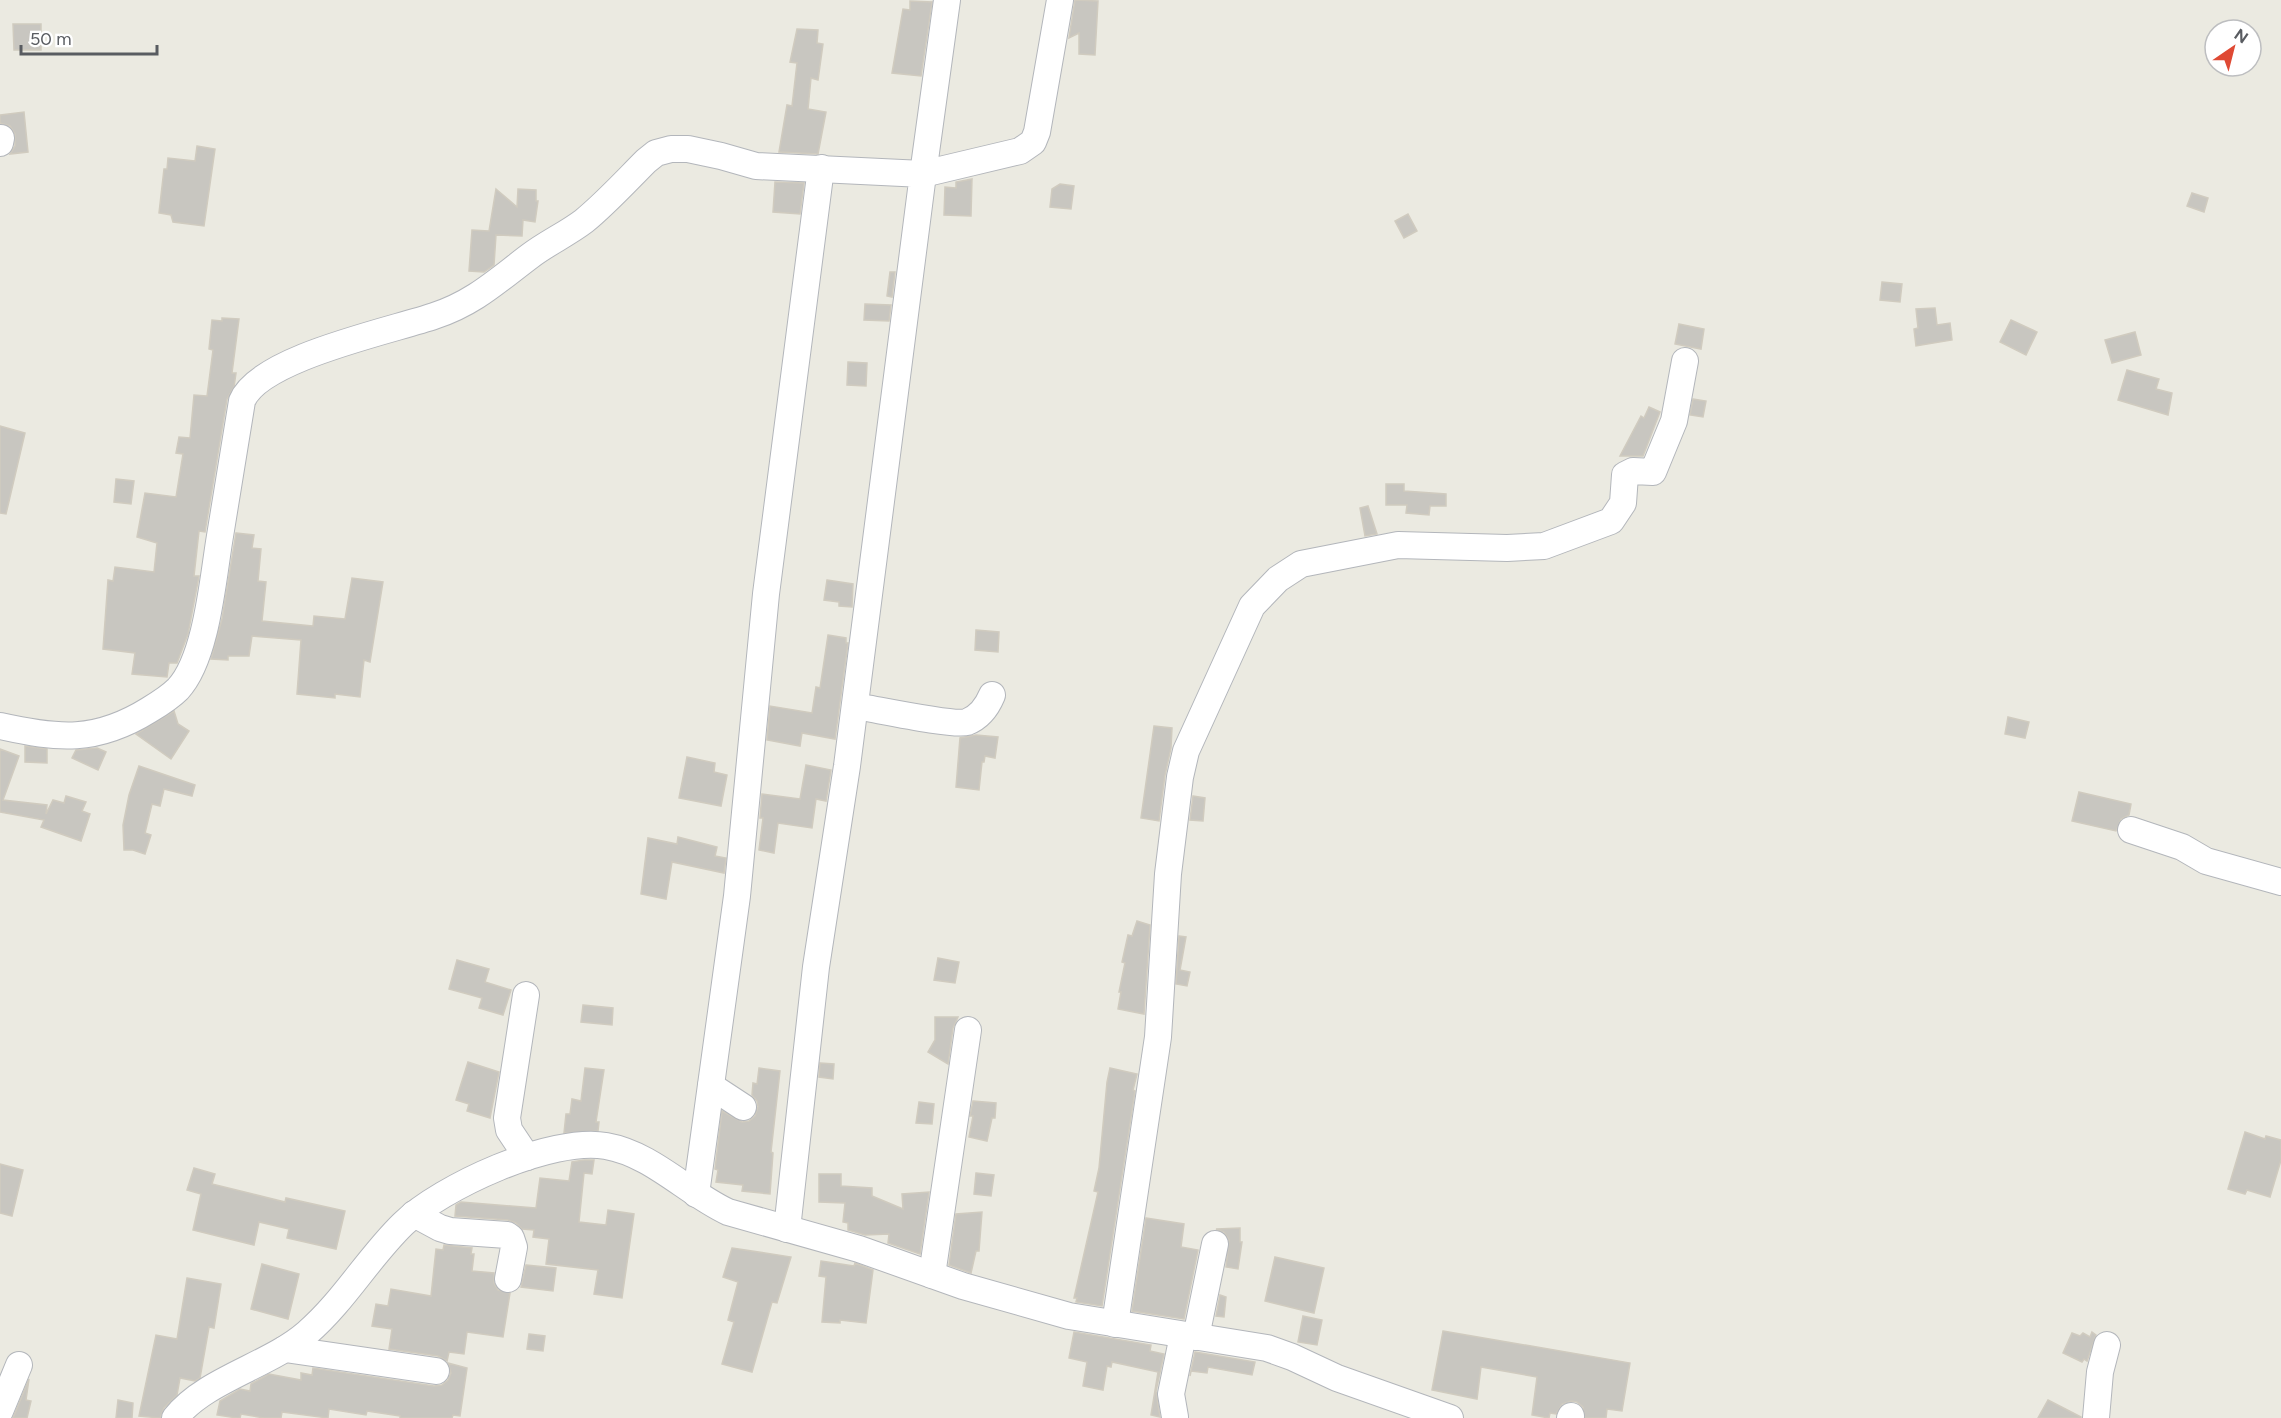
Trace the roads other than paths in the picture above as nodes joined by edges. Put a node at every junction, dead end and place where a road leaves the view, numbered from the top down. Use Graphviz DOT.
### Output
graph roads {
  1 [pos="947,0"];
  2 [pos="1060,0"];
  3 [pos="1,138"];
  4 [pos="0,143"];
  5 [pos="821,168"];
  6 [pos="923,174"];
  7 [pos="1685,361"];
  8 [pos="992,695"];
  9 [pos="855,706"];
  10 [pos="0,726"];
  11 [pos="2131,831"];
  12 [pos="2281,882"];
  13 [pos="526,995"];
  14 [pos="968,1030"];
  15 [pos="711,1086"];
  16 [pos="743,1107"];
  17 [pos="527,1157"];
  18 [pos="696,1194"];
  19 [pos="414,1214"];
  20 [pos="787,1229"];
  21 [pos="1215,1244"];
  22 [pos="932,1275"];
  23 [pos="508,1279"];
  24 [pos="1115,1324"];
  25 [pos="1189,1336"];
  26 [pos="2107,1345"];
  27 [pos="285,1349"];
  28 [pos="19,1365"];
  29 [pos="436,1371"];
  30 [pos="0,1411"];
  31 [pos="1175,1417"];
  32 [pos="175,1418"];
  33 [pos="1450,1418"];
  34 [pos="2096,1418"];
  1 -- 6 [label="street"];
  2 -- 6 [label="street"];
  3 -- 4 [label="street"];
  5 -- 6 [label="street"];
  5 -- 10 [label="street"];
  5 -- 15 [label="street"];
  6 -- 9 [label="street"];
  7 -- 24 [label="street"];
  8 -- 9 [label="street"];
  9 -- 20 [label="street"];
  11 -- 12 [label="street"];
  13 -- 17 [label="street"];
  14 -- 22 [label="street"];
  15 -- 16 [label="street"];
  15 -- 18 [label="street"];
  17 -- 18 [label="street"];
  17 -- 19 [label="street"];
  18 -- 20 [label="street"];
  19 -- 23 [label="street"];
  19 -- 27 [label="street"];
  20 -- 22 [label="street"];
  21 -- 25 [label="street"];
  22 -- 24 [label="street"];
  24 -- 25 [label="street"];
  25 -- 31 [label="street"];
  25 -- 33 [label="street"];
  26 -- 34 [label="street"];
  27 -- 29 [label="street"];
  27 -- 32 [label="street"];
  28 -- 30 [label="street"];
}
